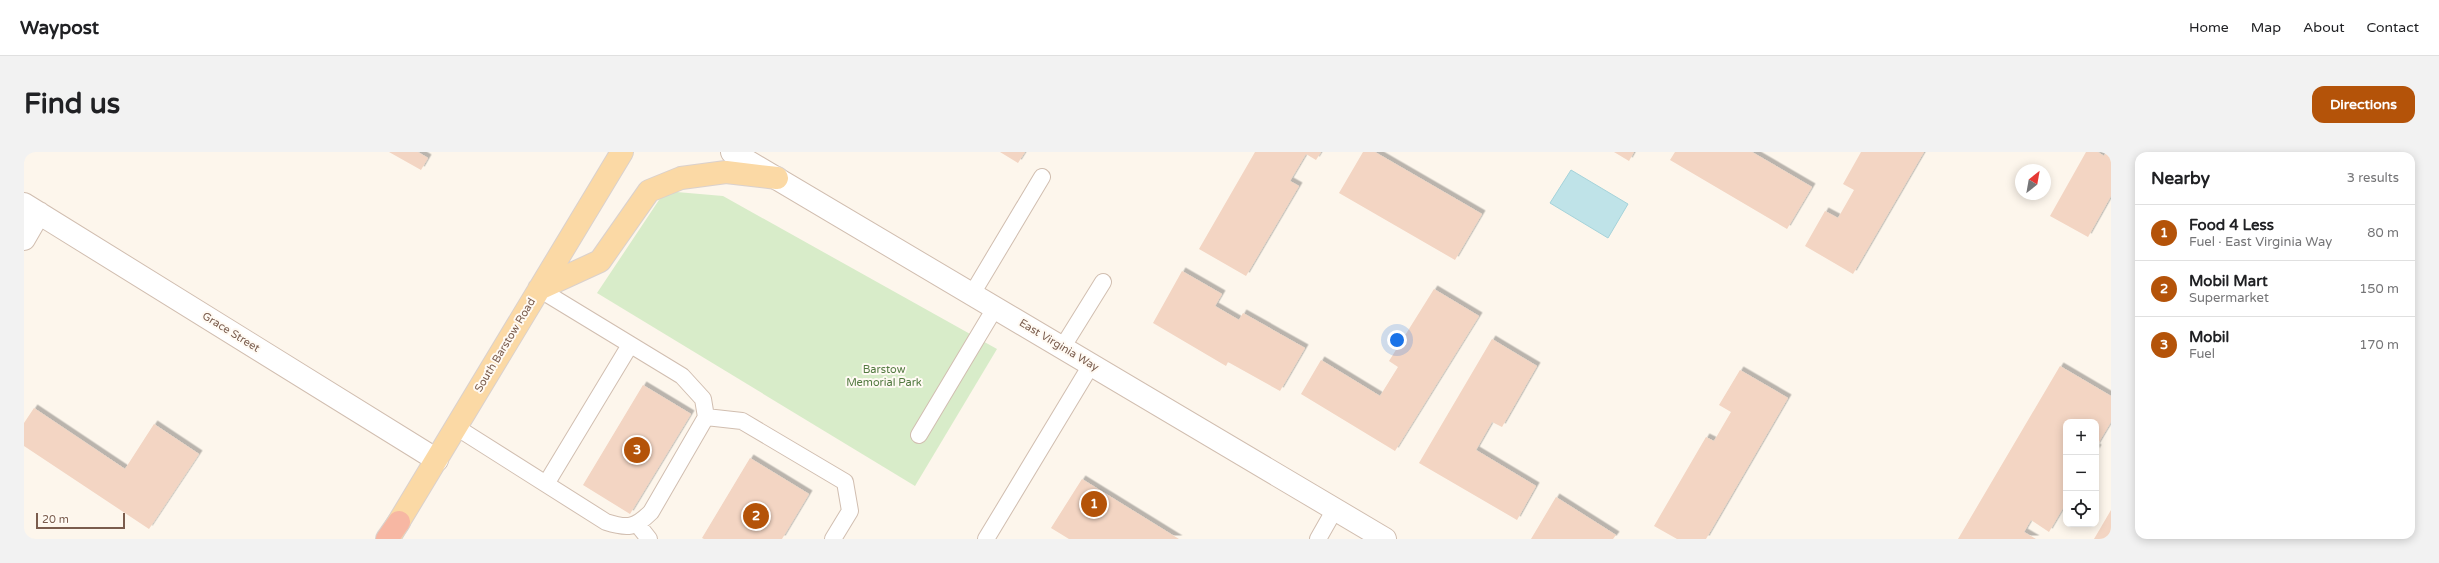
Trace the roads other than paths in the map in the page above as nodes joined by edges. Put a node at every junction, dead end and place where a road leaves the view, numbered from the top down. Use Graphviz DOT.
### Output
graph roads {
  1 [pos="622,152"];
  2 [pos="745,155"];
  3 [pos="1042,177"];
  4 [pos="777,178"];
  5 [pos="31,209"];
  6 [pos="24,239"];
  7 [pos="1103,282"];
  8 [pos="539,289"];
  9 [pos="972,294"];
  10 [pos="995,308"];
  11 [pos="630,345"];
  12 [pos="1062,348"];
  13 [pos="1091,365"];
  14 [pos="706,416"];
  15 [pos="456,427"];
  16 [pos="919,435"];
  17 [pos="438,460"];
  18 [pos="546,484"];
  19 [pos="1335,509"];
  20 [pos="638,525"];
  21 [pos="392,533"];
  22 [pos="1379,538"];
  23 [pos="649,539"];
  24 [pos="833,539"];
  25 [pos="986,539"];
  26 [pos="1318,539"];
  1 -- 8 [label="main road, South Barstow Road"];
  2 -- 4 [label="street, East Virginia Way"];
  3 -- 9 [label="lane"];
  4 -- 8 [label="main road"];
  4 -- 9 [label="street, East Virginia Way"];
  5 -- 6 [label="street"];
  5 -- 17 [label="street, Grace Street"];
  7 -- 12 [label="lane"];
  8 -- 11 [label="lane"];
  8 -- 15 [label="main road, South Barstow Road"];
  9 -- 10 [label="street, East Virginia Way"];
  10 -- 12 [label="street, East Virginia Way"];
  10 -- 16 [label="lane"];
  11 -- 14 [label="lane"];
  11 -- 18 [label="lane"];
  12 -- 13 [label="street, East Virginia Way"];
  13 -- 19 [label="street, East Virginia Way"];
  13 -- 25 [label="lane"];
  14 -- 20 [label="lane"];
  14 -- 24 [label="lane"];
  15 -- 17 [label="main road, South Barstow Road"];
  15 -- 18 [label="lane"];
  17 -- 21 [label="main road, South Barstow Road"];
  18 -- 20 [label="lane"];
  19 -- 22 [label="street, East Virginia Way"];
  19 -- 26 [label="lane"];
  20 -- 23 [label="lane"];
}
